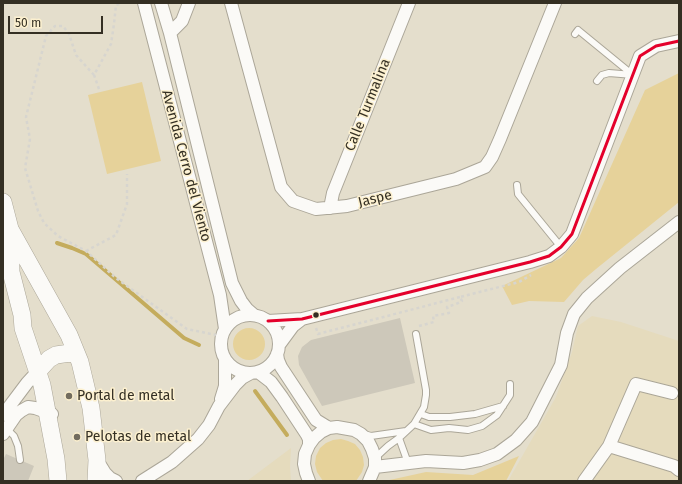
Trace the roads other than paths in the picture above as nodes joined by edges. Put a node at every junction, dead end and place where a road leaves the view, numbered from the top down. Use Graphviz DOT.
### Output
graph roads {
  1 [pos="144,3"];
  2 [pos="161,3"];
  3 [pos="189,3"];
  4 [pos="231,3"];
  5 [pos="409,3"];
  6 [pos="555,3"];
  7 [pos="170,33"];
  8 [pos="575,34"];
  9 [pos="679,41"];
  10 [pos="633,75"];
  11 [pos="597,81"];
  12 [pos="517,185"];
  13 [pos="3,202"];
  14 [pos="330,208"];
  15 [pos="679,222"];
  16 [pos="10,229"];
  17 [pos="561,247"];
  18 [pos="22,315"];
  19 [pos="254,315"];
  20 [pos="308,318"];
  21 [pos="268,321"];
  22 [pos="224,333"];
  23 [pos="416,334"];
  24 [pos="278,349"];
  25 [pos="32,351"];
  26 [pos="77,355"];
  27 [pos="225,359"];
  28 [pos="42,367"];
  29 [pos="254,372"];
  30 [pos="26,383"];
  31 [pos="510,384"];
  32 [pos="672,393"];
  33 [pos="219,406"];
  34 [pos="503,406"];
  35 [pos="52,414"];
  36 [pos="421,414"];
  37 [pos="3,415"];
  38 [pos="414,424"];
  39 [pos="329,428"];
  40 [pos="5,431"];
  41 [pos="407,431"];
  42 [pos="361,434"];
  43 [pos="399,438"];
  44 [pos="309,445"];
  45 [pos="608,446"];
  46 [pos="20,460"];
  47 [pos="97,460"];
  48 [pos="375,462"];
  49 [pos="408,463"];
  50 [pos="679,470"];
  51 [pos="591,478"];
  52 [pos="58,481"];
  53 [pos="66,481"];
  54 [pos="96,481"];
  55 [pos="116,481"];
  56 [pos="142,481"];
  57 [pos="309,481"];
  58 [pos="369,481"];
  1 -- 22 [label="street, Avenida Cerro del Viento"];
  2 -- 7 [label="street, Avenida Cerro del Viento"];
  3 -- 7 [label="street"];
  4 -- 14 [label="street, Jaspe"];
  5 -- 14 [label="street, Calle Turmalina"];
  6 -- 14 [label="street, Jaspe"];
  7 -- 19 [label="street, Avenida Cerro del Viento"];
  8 -- 10 [label="lane"];
  9 -- 10 [label="street"];
  10 -- 11 [label="lane"];
  10 -- 17 [label="street"];
  12 -- 17 [label="lane"];
  13 -- 16 [label="street"];
  15 -- 49 [label="street"];
  16 -- 18 [label="street"];
  16 -- 26 [label="street"];
  17 -- 20 [label="street"];
  18 -- 25 [label="street"];
  18 -- 28 [label="street"];
  19 -- 21 [label="street"];
  19 -- 22 [label="street"];
  20 -- 21 [label="street"];
  20 -- 24 [label="street"];
  21 -- 24 [label="street"];
  22 -- 27 [label="street"];
  23 -- 36 [label="lane"];
  24 -- 29 [label="street"];
  24 -- 39 [label="street"];
  25 -- 28 [label="street"];
  25 -- 30 [label="street"];
  26 -- 28 [label="street"];
  26 -- 47 [label="street"];
  27 -- 29 [label="street"];
  27 -- 33 [label="street"];
  28 -- 30 [label="street"];
  28 -- 35 [label="street"];
  29 -- 33 [label="street"];
  29 -- 44 [label="street"];
  30 -- 37 [label="street"];
  31 -- 34 [label="lane"];
  32 -- 45 [label="street"];
  33 -- 56 [label="street"];
  34 -- 36 [label="lane"];
  34 -- 38 [label="lane"];
  35 -- 40 [label="street"];
  35 -- 52 [label="street"];
  35 -- 53 [label="street"];
  36 -- 38 [label="lane"];
  38 -- 41 [label="lane"];
  39 -- 42 [label="street"];
  39 -- 44 [label="street"];
  40 -- 46 [label="lane"];
  41 -- 42 [label="lane"];
  41 -- 43 [label="lane"];
  42 -- 48 [label="street"];
  43 -- 48 [label="lane"];
  43 -- 49 [label="lane"];
  44 -- 57 [label="street"];
  45 -- 50 [label="street"];
  45 -- 51 [label="street"];
  47 -- 54 [label="street"];
  47 -- 55 [label="street"];
  48 -- 49 [label="street"];
  48 -- 58 [label="street"];
}
